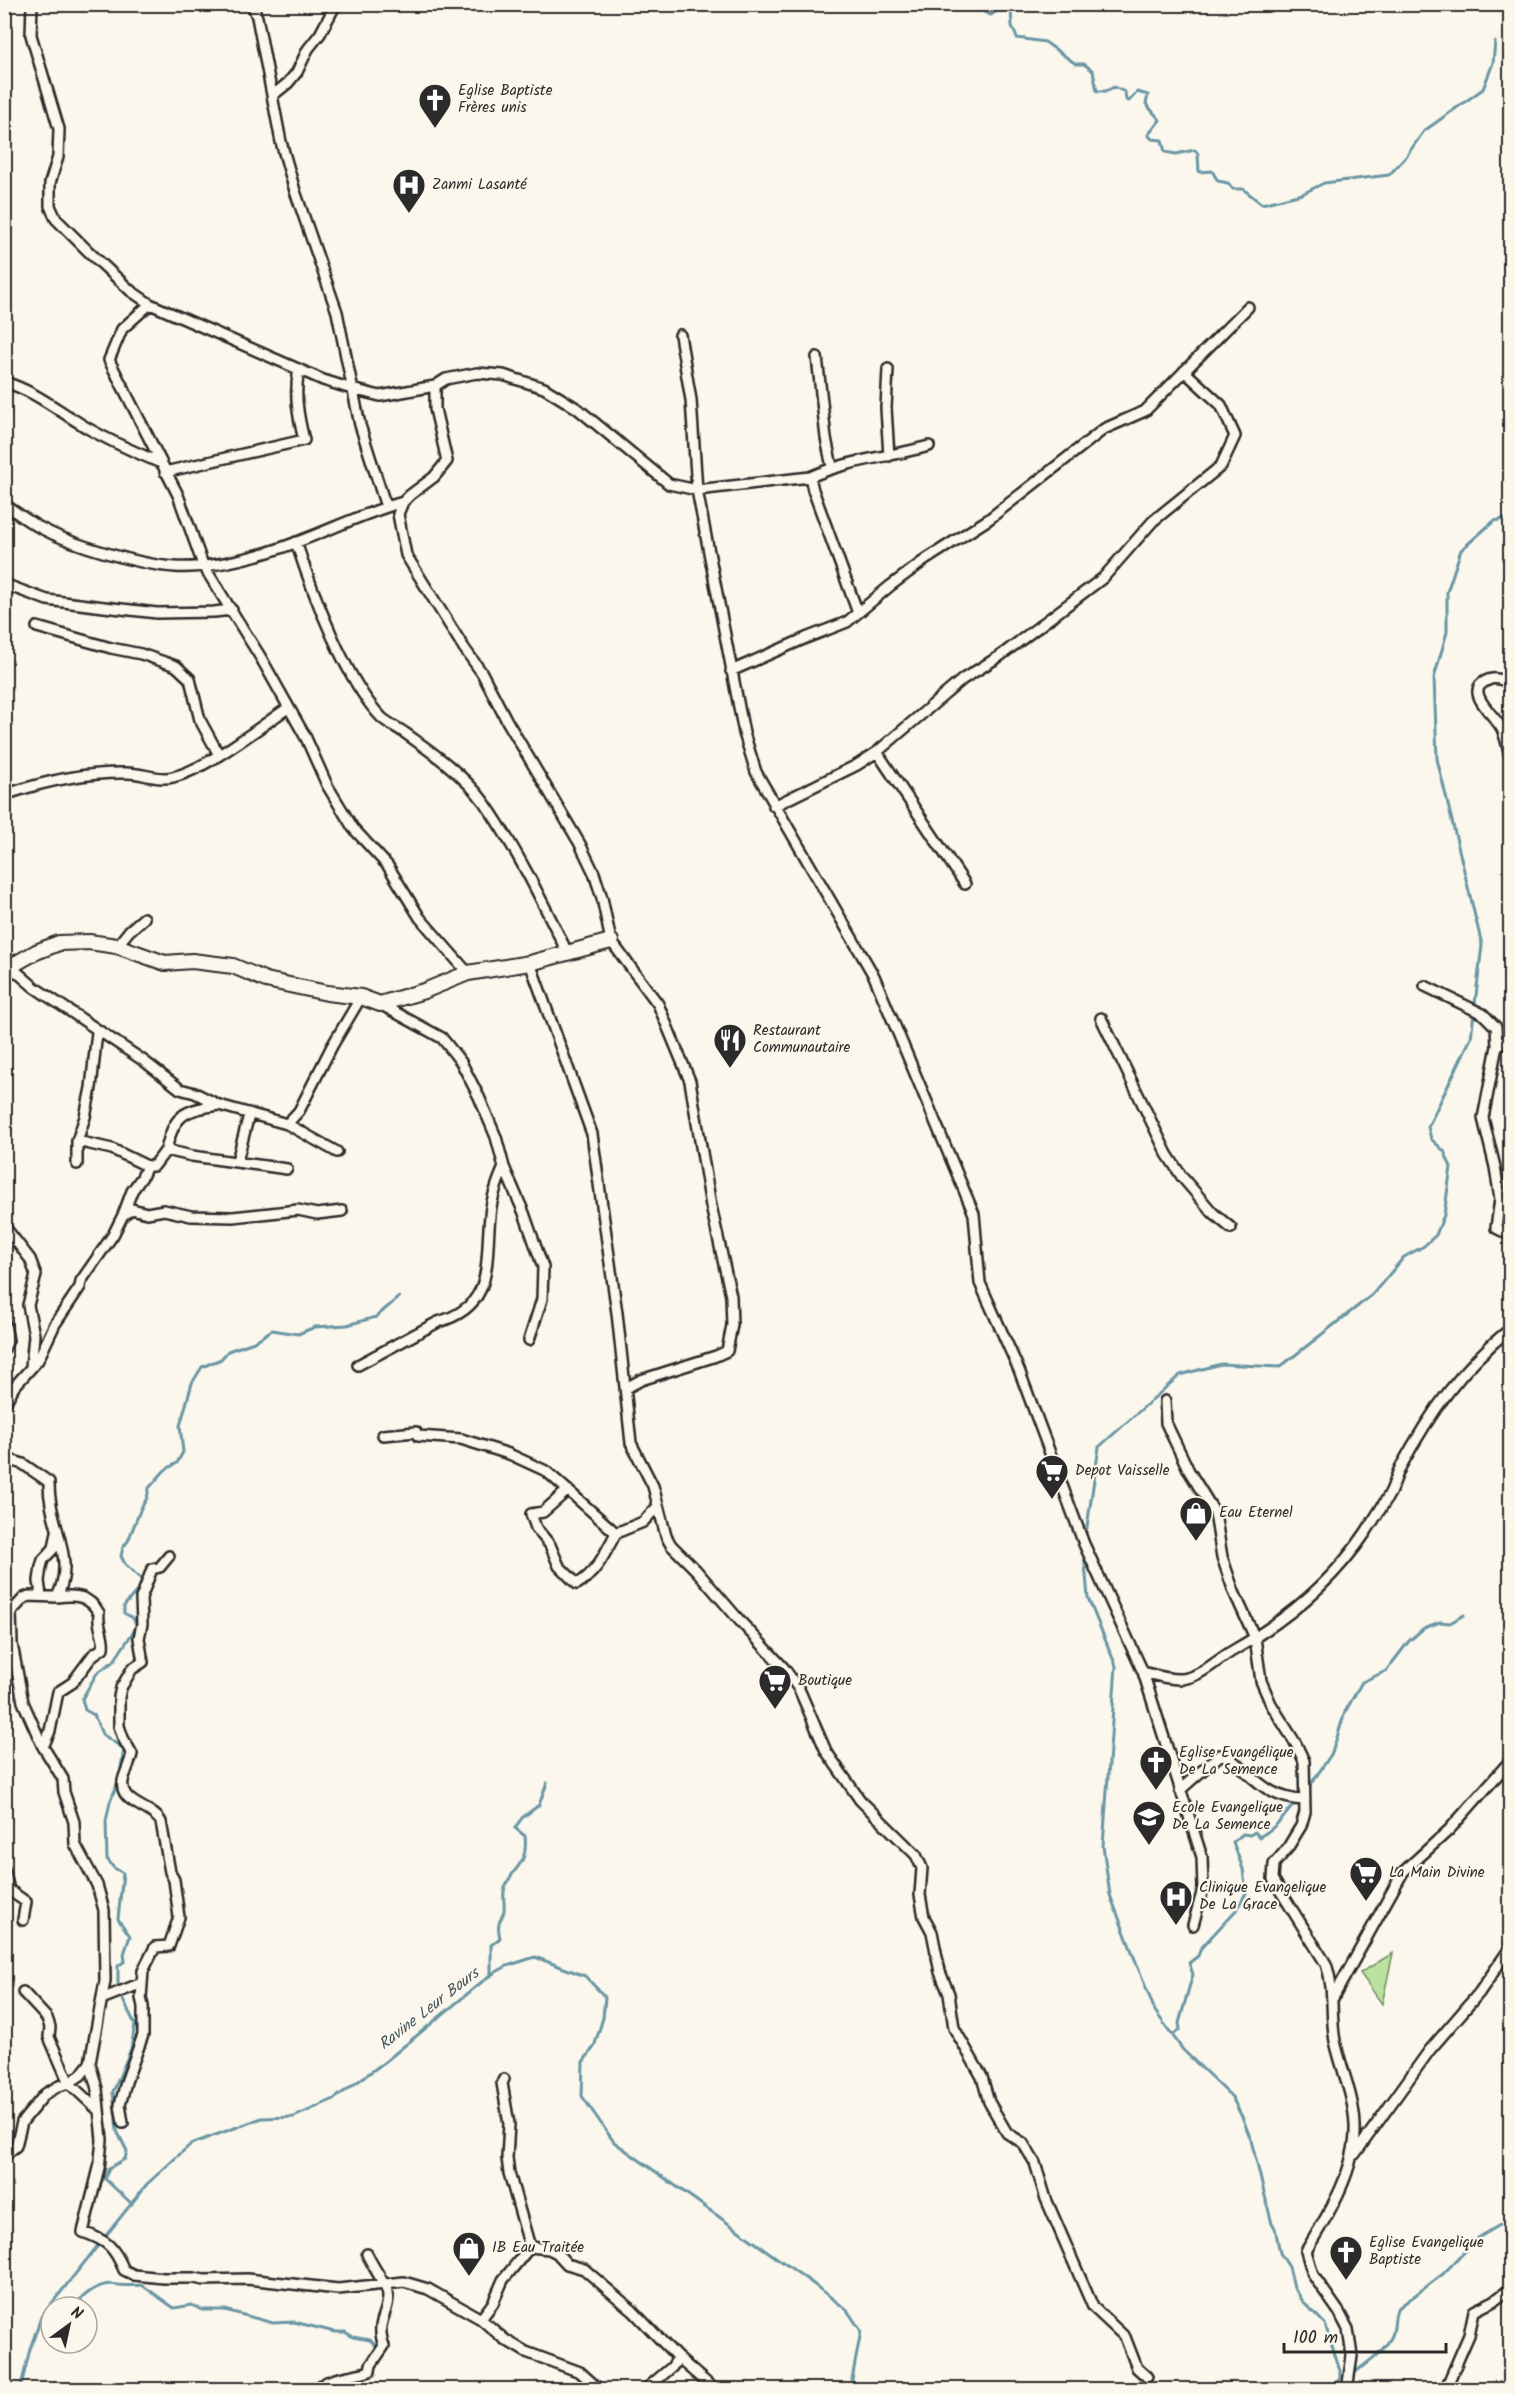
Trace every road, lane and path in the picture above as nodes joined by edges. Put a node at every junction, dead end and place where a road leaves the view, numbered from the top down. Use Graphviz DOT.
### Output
graph roads {
  1 [pos="32,4"];
  2 [pos="252,4"];
  3 [pos="336,4"];
  4 [pos="273,95"];
  5 [pos="150,304"];
  6 [pos="1248,307"];
  7 [pos="680,334"];
  8 [pos="817,357"];
  9 [pos="299,369"];
  10 [pos="888,369"];
  11 [pos="1184,371"];
  12 [pos="4,381"];
  13 [pos="435,386"];
  14 [pos="352,389"];
  15 [pos="929,446"];
  16 [pos="889,456"];
  17 [pos="163,467"];
  18 [pos="832,467"];
  19 [pos="810,477"];
  20 [pos="697,490"];
  21 [pos="403,502"];
  22 [pos="4,504"];
  23 [pos="386,507"];
  24 [pos="296,542"];
  25 [pos="203,565"];
  26 [pos="4,584"];
  27 [pos="232,610"];
  28 [pos="858,613"];
  29 [pos="37,627"];
  30 [pos="731,671"];
  31 [pos="1510,684"];
  32 [pos="288,708"];
  33 [pos="877,752"];
  34 [pos="219,755"];
  35 [pos="1510,757"];
  36 [pos="10,793"];
  37 [pos="774,806"];
  38 [pos="965,884"];
  39 [pos="144,918"];
  40 [pos="611,941"];
  41 [pos="117,946"];
  42 [pos="568,954"];
  43 [pos="530,963"];
  44 [pos="8,968"];
  45 [pos="468,973"];
  46 [pos="1425,986"];
  47 [pos="361,997"];
  48 [pos="380,1004"];
  49 [pos="1101,1018"];
  50 [pos="97,1032"];
  51 [pos="1510,1039"];
  52 [pos="1497,1047"];
  53 [pos="219,1105"];
  54 [pos="249,1115"];
  55 [pos="287,1124"];
  56 [pos="76,1141"];
  57 [pos="166,1150"];
  58 [pos="337,1152"];
  59 [pos="237,1161"];
  60 [pos="77,1164"];
  61 [pos="147,1166"];
  62 [pos="504,1167"];
  63 [pos="287,1169"];
  64 [pos="342,1211"];
  65 [pos="123,1215"];
  66 [pos="5,1227"];
  67 [pos="1231,1228"];
  68 [pos="1510,1235"];
  69 [pos="4,1298"];
  70 [pos="4,1305"];
  71 [pos="4,1320"];
  72 [pos="1510,1329"];
  73 [pos="530,1340"];
  74 [pos="4,1349"];
  75 [pos="358,1365"];
  76 [pos="31,1367"];
  77 [pos="626,1388"];
  78 [pos="1165,1401"];
  79 [pos="4,1405"];
  80 [pos="383,1435"];
  81 [pos="4,1458"];
  82 [pos="568,1490"];
  83 [pos="658,1506"];
  84 [pos="57,1530"];
  85 [pos="616,1533"];
  86 [pos="169,1556"];
  87 [pos="41,1596"];
  88 [pos="57,1597"];
  89 [pos="8,1615"];
  90 [pos="4,1636"];
  91 [pos="1256,1638"];
  92 [pos="12,1644"];
  93 [pos="1143,1672"];
  94 [pos="44,1747"];
  95 [pos="1510,1761"];
  96 [pos="1180,1790"];
  97 [pos="1298,1800"];
  98 [pos="4,1869"];
  99 [pos="23,1920"];
  100 [pos="1193,1925"];
  101 [pos="1510,1948"];
  102 [pos="142,1983"];
  103 [pos="23,1992"];
  104 [pos="104,1998"];
  105 [pos="1333,1998"];
  106 [pos="90,2062"];
  107 [pos="504,2079"];
  108 [pos="69,2083"];
  109 [pos="98,2110"];
  110 [pos="123,2123"];
  111 [pos="4,2157"];
  112 [pos="1349,2162"];
  113 [pos="530,2247"];
  114 [pos="367,2254"];
  115 [pos="385,2284"];
  116 [pos="1510,2289"];
  117 [pos="481,2319"];
  118 [pos="678,2358"];
  119 [pos="1147,2377"];
  120 [pos="315,2390"];
  121 [pos="600,2390"];
  122 [pos="645,2390"];
  123 [pos="715,2390"];
  124 [pos="1347,2390"];
  125 [pos="1445,2390"];
  1 -- 5 [label="street"];
  2 -- 4 [label="street"];
  3 -- 4 [label="street"];
  4 -- 14 [label="street"];
  5 -- 9 [label="street"];
  5 -- 17 [label="street"];
  6 -- 11 [label="street"];
  7 -- 20 [label="street"];
  8 -- 18 [label="street"];
  9 -- 14 [label="street"];
  9 -- 17 [label="street"];
  10 -- 16 [label="street"];
  11 -- 28 [label="street"];
  11 -- 33 [label="street"];
  12 -- 17 [label="street"];
  13 -- 14 [label="street"];
  13 -- 20 [label="street"];
  13 -- 21 [label="street"];
  14 -- 23 [label="street"];
  15 -- 16 [label="street"];
  16 -- 18 [label="street"];
  17 -- 25 [label="street"];
  18 -- 19 [label="street"];
  19 -- 20 [label="street"];
  19 -- 28 [label="street"];
  20 -- 30 [label="street"];
  21 -- 23 [label="street"];
  21 -- 40 [label="street"];
  22 -- 25 [label="street"];
  23 -- 24 [label="street"];
  24 -- 25 [label="street"];
  24 -- 42 [label="street"];
  25 -- 27 [label="street"];
  26 -- 27 [label="street"];
  27 -- 32 [label="street"];
  28 -- 30 [label="street"];
  29 -- 34 [label="street"];
  30 -- 37 [label="street"];
  31 -- 35 [label="street"];
  32 -- 34 [label="street"];
  32 -- 45 [label="street"];
  33 -- 37 [label="street"];
  33 -- 38 [label="street"];
  34 -- 36 [label="street"];
  37 -- 93 [label="street"];
  39 -- 41 [label="street"];
  40 -- 42 [label="street"];
  40 -- 77 [label="street"];
  41 -- 44 [label="street"];
  41 -- 47 [label="street"];
  42 -- 43 [label="street"];
  43 -- 45 [label="street"];
  43 -- 77 [label="street"];
  44 -- 50 [label="street"];
  45 -- 48 [label="street"];
  46 -- 52 [label="street"];
  47 -- 48 [label="street"];
  47 -- 55 [label="street"];
  48 -- 62 [label="street"];
  49 -- 67 [label="street"];
  50 -- 53 [label="street"];
  50 -- 56 [label="street"];
  51 -- 52 [label="street"];
  52 -- 68 [label="street"];
  53 -- 54 [label="street"];
  53 -- 57 [label="street"];
  54 -- 55 [label="street"];
  54 -- 59 [label="street"];
  55 -- 58 [label="street"];
  56 -- 60 [label="street"];
  56 -- 61 [label="street"];
  57 -- 59 [label="street"];
  57 -- 61 [label="street"];
  59 -- 63 [label="street"];
  61 -- 65 [label="street"];
  62 -- 73 [label="street"];
  62 -- 75 [label="street"];
  64 -- 65 [label="street"];
  65 -- 76 [label="street"];
  66 -- 76 [label="street"];
  69 -- 70 [label="street"];
  71 -- 74 [label="street"];
  72 -- 91 [label="street"];
  76 -- 79 [label="street"];
  77 -- 83 [label="street"];
  78 -- 91 [label="street"];
  80 -- 82 [label="street"];
  81 -- 84 [label="street"];
  82 -- 85 [label="street"];
  82 -- 85 [label="street"];
  83 -- 85 [label="street"];
  83 -- 119 [label="street"];
  84 -- 87 [label="street"];
  84 -- 88 [label="street"];
  86 -- 102 [label="street"];
  87 -- 88 [label="street"];
  87 -- 89 [label="street"];
  88 -- 94 [label="street"];
  89 -- 92 [label="street"];
  90 -- 92 [label="street"];
  91 -- 93 [label="street"];
  91 -- 97 [label="street"];
  92 -- 94 [label="street"];
  93 -- 96 [label="street"];
  94 -- 104 [label="street"];
  95 -- 105 [label="street"];
  96 -- 97 [label="street"];
  96 -- 100 [label="street"];
  97 -- 105 [label="street"];
  98 -- 99 [label="street"];
  101 -- 112 [label="street"];
  102 -- 104 [label="street"];
  102 -- 110 [label="street"];
  103 -- 108 [label="street"];
  104 -- 106 [label="street"];
  105 -- 112 [label="street"];
  106 -- 108 [label="street"];
  106 -- 109 [label="street"];
  107 -- 113 [label="street"];
  108 -- 109 [label="street"];
  108 -- 111 [label="street"];
  109 -- 115 [label="street"];
  112 -- 124 [label="street"];
  113 -- 117 [label="street"];
  113 -- 118 [label="street"];
  114 -- 115 [label="street"];
  115 -- 117 [label="street"];
  115 -- 120 [label="street"];
  116 -- 125 [label="street"];
  117 -- 121 [label="street"];
  118 -- 122 [label="street"];
  118 -- 123 [label="street"];
}
